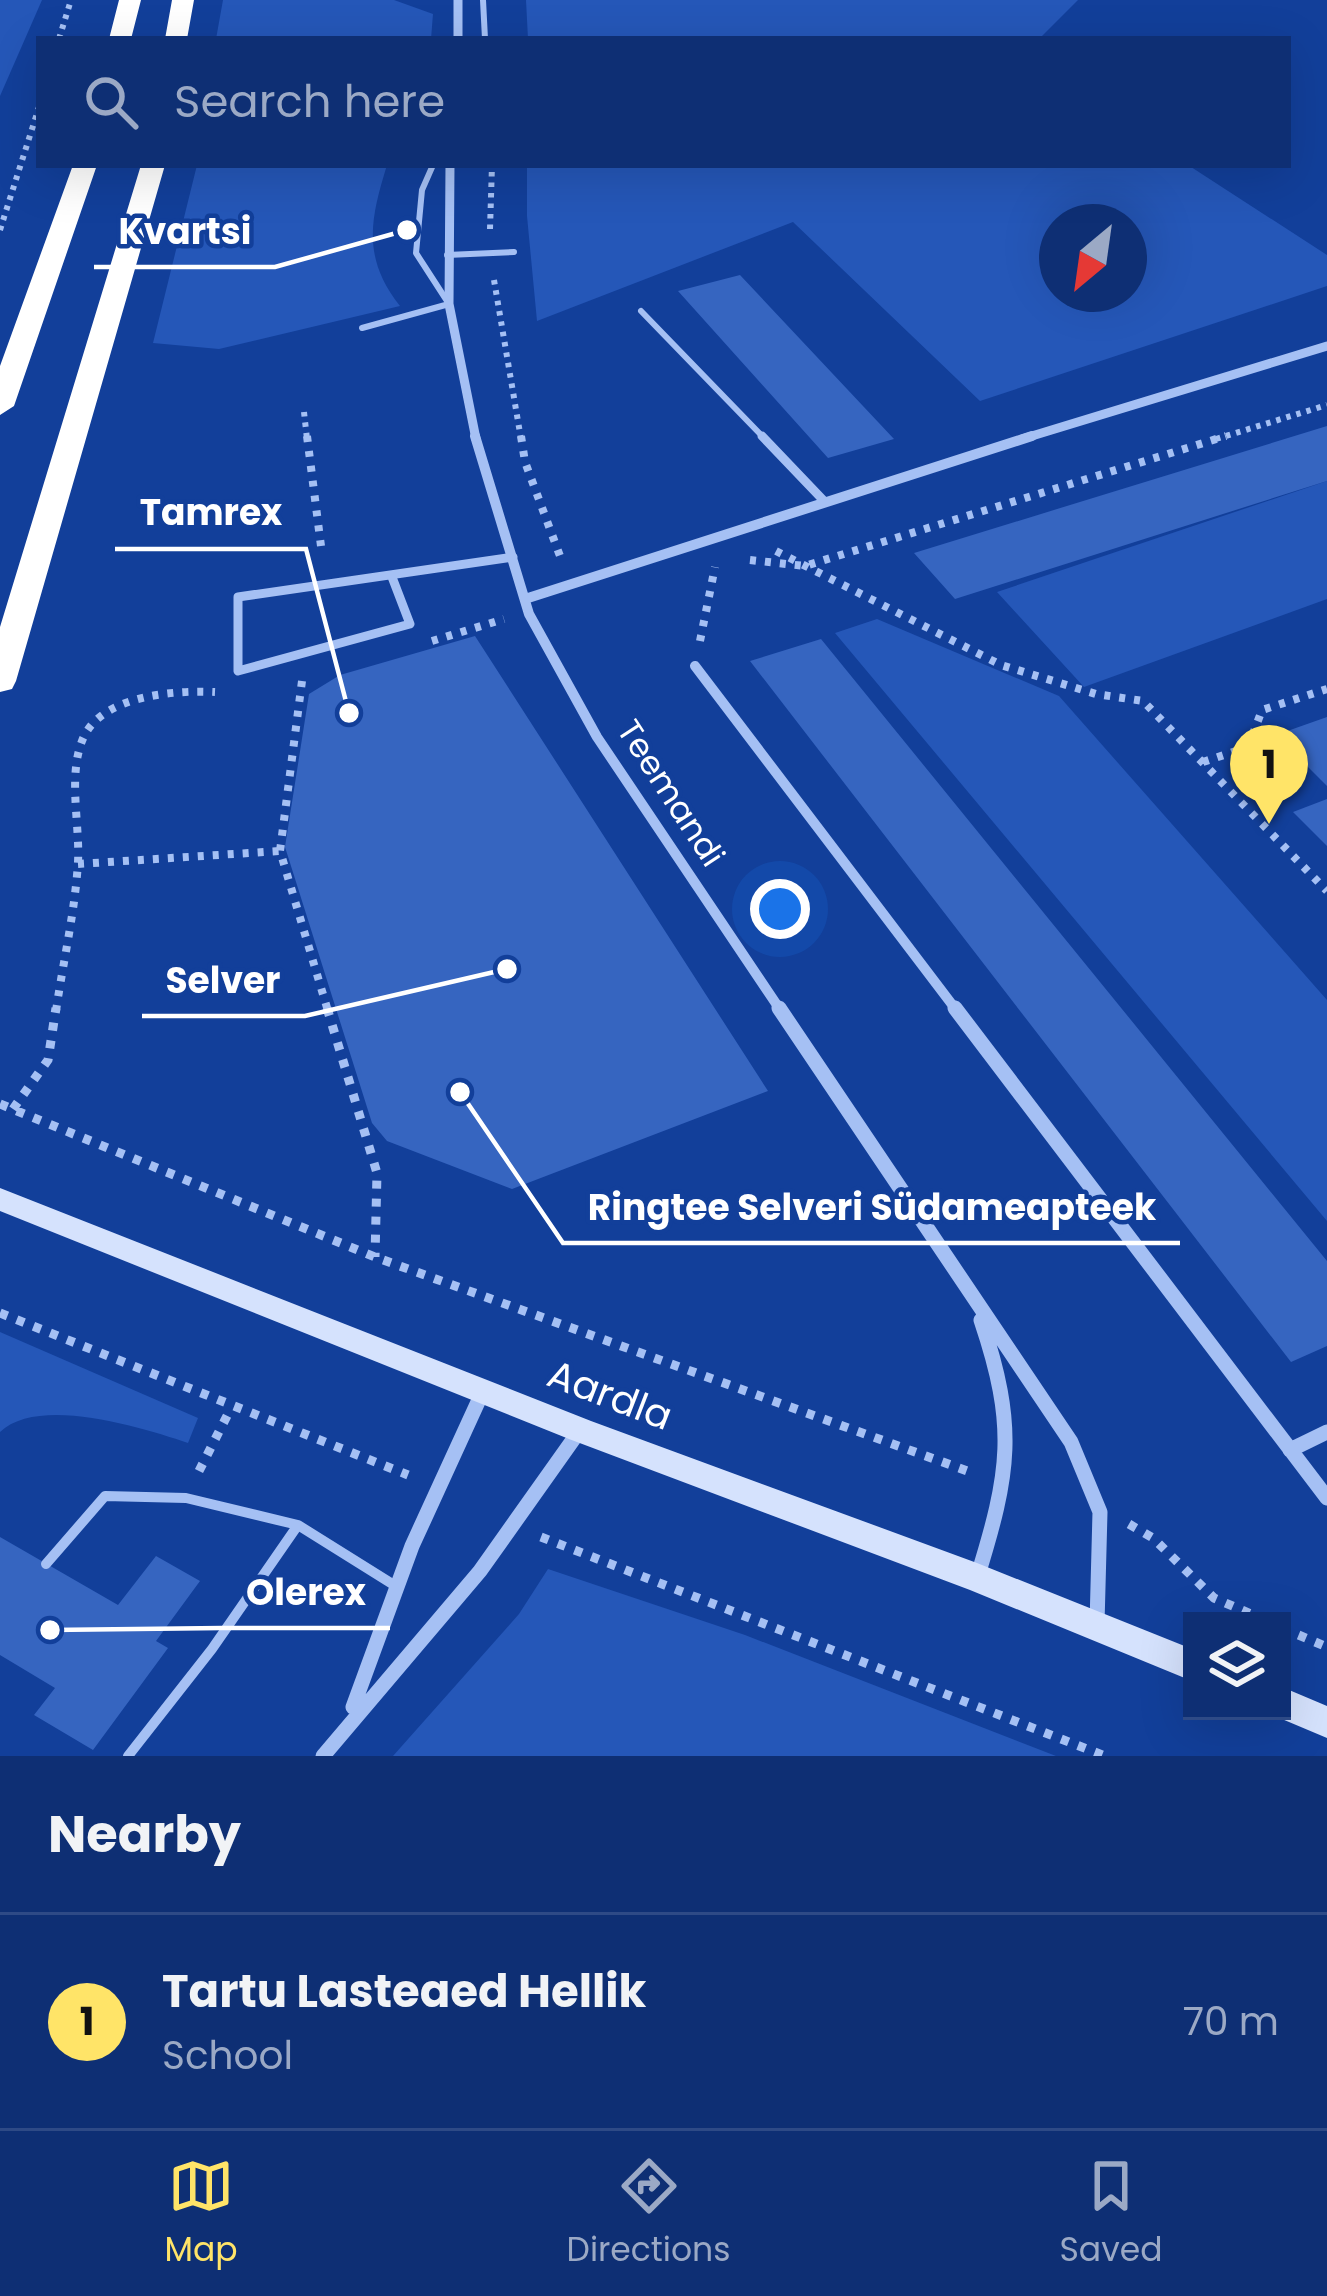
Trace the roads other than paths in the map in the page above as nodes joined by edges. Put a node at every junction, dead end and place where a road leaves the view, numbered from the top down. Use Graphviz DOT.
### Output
graph roads {
  1 [pos="105,0"];
  2 [pos="130,0"];
  3 [pos="183,0"];
  4 [pos="458,0"];
  5 [pos="483,0"];
  6 [pos="104,36"];
  7 [pos="121,36"];
  8 [pos="177,36"];
  9 [pos="458,36"];
  10 [pos="485,36"];
  11 [pos="84,168"];
  12 [pos="152,168"];
  13 [pos="432,168"];
  14 [pos="450,168"];
  15 [pos="514,252"];
  16 [pos="447,255"];
  17 [pos="449,304"];
  18 [pos="641,311"];
  19 [pos="362,328"];
  20 [pos="1327,346"];
  21 [pos="0,406"];
  22 [pos="825,502"];
  23 [pos="513,557"];
  24 [pos="392,578"];
  25 [pos="525,599"];
  26 [pos="694,666"];
  27 [pos="0,681"];
  28 [pos="0,1199"];
  29 [pos="976,1307"];
  30 [pos="483,1391"];
  31 [pos="580,1430"];
  32 [pos="1327,1432"];
  33 [pos="1291,1450"];
  34 [pos="1327,1498"];
  35 [pos="298,1525"];
  36 [pos="46,1564"];
  37 [pos="977,1578"];
  38 [pos="394,1585"];
  39 [pos="1097,1625"];
  40 [pos="1183,1661"];
  41 [pos="1291,1707"];
  42 [pos="351,1714"];
  43 [pos="1327,1722"];
  44 [pos="128,1756"];
  45 [pos="322,1756"];
  1 -- 6 [label="highway"];
  2 -- 7 [label="highway"];
  3 -- 8 [label="highway"];
  4 -- 9 [label="street"];
  5 -- 10 [label="lane"];
  11 -- 21 [label="highway"];
  12 -- 27 [label="highway"];
  13 -- 17 [label="lane"];
  14 -- 16 [label="street, Teemandi"];
  15 -- 16 [label="lane"];
  16 -- 17 [label="street, Teemandi"];
  17 -- 19 [label="lane"];
  17 -- 23 [label="street, Teemandi"];
  18 -- 22 [label="lane"];
  20 -- 22 [label="street"];
  22 -- 25 [label="street"];
  23 -- 24 [label="lane"];
  23 -- 25 [label="street, Teemandi"];
  24 -- 24 [label="lane"];
  25 -- 29 [label="street, Teemandi"];
  26 -- 33 [label="street"];
  28 -- 30 [label="street, Aardla"];
  29 -- 37 [label="street, Teemandi"];
  29 -- 39 [label="street, Teemandi"];
  30 -- 31 [label="street, Aardla"];
  30 -- 38 [label="street"];
  31 -- 37 [label="street, Aardla"];
  31 -- 42 [label="street"];
  32 -- 33 [label="street"];
  33 -- 34 [label="street"];
  35 -- 36 [label="lane"];
  35 -- 38 [label="lane"];
  35 -- 44 [label="lane"];
  37 -- 39 [label="street, Aardla"];
  38 -- 42 [label="street"];
  39 -- 40 [label="street, Aardla"];
  41 -- 43 [label="street"];
  42 -- 45 [label="street"];
}
